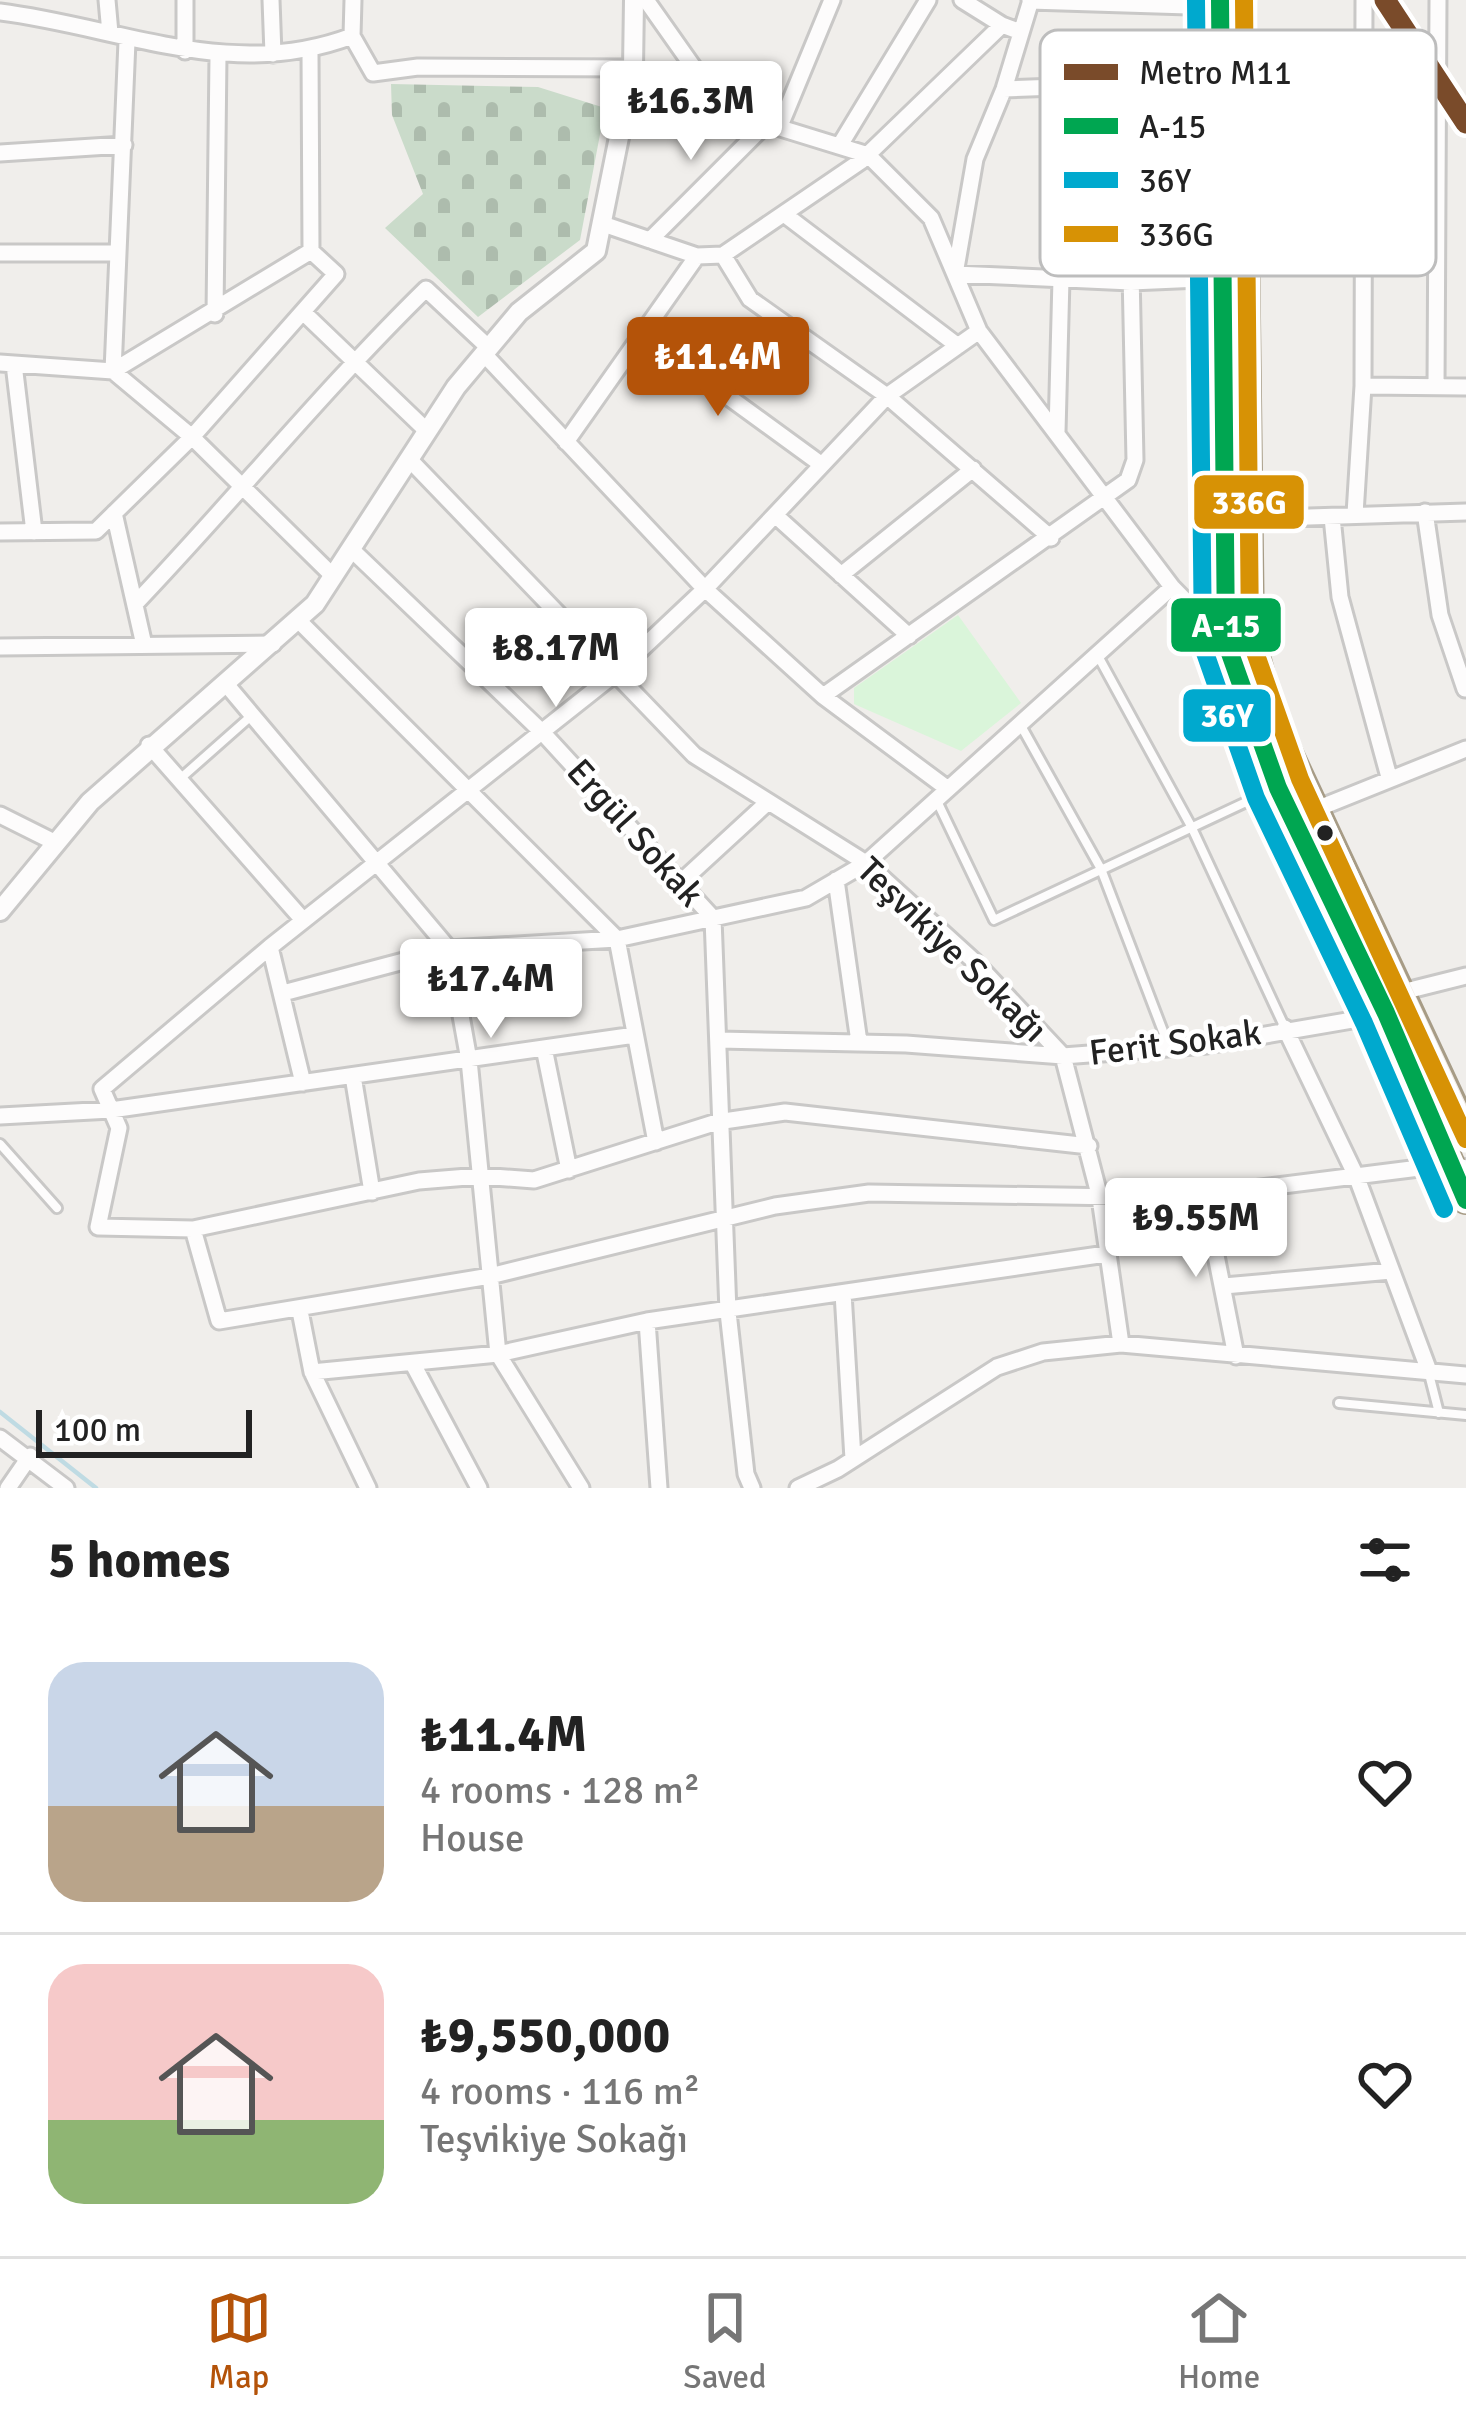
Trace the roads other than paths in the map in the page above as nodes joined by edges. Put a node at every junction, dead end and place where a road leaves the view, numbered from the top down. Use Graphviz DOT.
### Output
graph roads {
  1 [pos="0,0"];
  2 [pos="107,0"];
  3 [pos="185,0"];
  4 [pos="271,0"];
  5 [pos="353,0"];
  6 [pos="645,0"];
  7 [pos="832,0"];
  8 [pos="928,0"];
  9 [pos="962,0"];
  10 [pos="1438,0"];
  11 [pos="1030,1"];
  12 [pos="1227,2"];
  13 [pos="0,12"];
  14 [pos="1002,26"];
  15 [pos="1021,32"];
  16 [pos="110,33"];
  17 [pos="352,36"];
  18 [pos="127,41"];
  19 [pos="185,51"];
  20 [pos="310,52"];
  21 [pos="273,54"];
  22 [pos="218,56"];
  23 [pos="632,68"];
  24 [pos="1040,88"];
  25 [pos="1004,89"];
  26 [pos="774,124"];
  27 [pos="1436,141"];
  28 [pos="124,145"];
  29 [pos="840,145"];
  30 [pos="0,150"];
  31 [pos="868,155"];
  32 [pos="784,214"];
  33 [pos="603,224"];
  34 [pos="650,240"];
  35 [pos="311,251"];
  36 [pos="0,253"];
  37 [pos="118,253"];
  38 [pos="723,255"];
  39 [pos="697,256"];
  40 [pos="955,274"];
  41 [pos="1131,276"];
  42 [pos="1245,276"];
  43 [pos="1364,276"];
  44 [pos="1435,276"];
  45 [pos="1060,277"];
  46 [pos="1223,278"];
  47 [pos="1131,282"];
  48 [pos="303,311"];
  49 [pos="214,314"];
  50 [pos="979,331"];
  51 [pos="642,334"];
  52 [pos="958,346"];
  53 [pos="486,351"];
  54 [pos="354,359"];
  55 [pos="7,363"];
  56 [pos="112,371"];
  57 [pos="1364,386"];
  58 [pos="1436,387"];
  59 [pos="1466,387"];
  60 [pos="887,396"];
  61 [pos="427,431"];
  62 [pos="1057,434"];
  63 [pos="192,437"];
  64 [pos="566,442"];
  65 [pos="409,459"];
  66 [pos="822,465"];
  67 [pos="973,469"];
  68 [pos="245,489"];
  69 [pos="1106,497"];
  70 [pos="1425,512"];
  71 [pos="1466,512"];
  72 [pos="114,513"];
  73 [pos="1354,514"];
  74 [pos="775,515"];
  75 [pos="1332,517"];
  76 [pos="1246,519"];
  77 [pos="0,532"];
  78 [pos="34,532"];
  79 [pos="1052,538"];
  80 [pos="351,549"];
  81 [pos="841,575"];
  82 [pos="333,576"];
  83 [pos="1172,587"];
  84 [pos="705,589"];
  85 [pos="135,604"];
  86 [pos="298,620"];
  87 [pos="909,636"];
  88 [pos="1226,642"];
  89 [pos="274,644"];
  90 [pos="144,645"];
  91 [pos="0,647"];
  92 [pos="1098,655"];
  93 [pos="616,673"];
  94 [pos="226,684"];
  95 [pos="1466,688"];
  96 [pos="823,696"];
  97 [pos="252,715"];
  98 [pos="1020,724"];
  99 [pos="543,733"];
  100 [pos="149,745"];
  101 [pos="1466,749"];
  102 [pos="1389,777"];
  103 [pos="179,779"];
  104 [pos="1278,788"];
  105 [pos="470,792"];
  106 [pos="942,795"];
  107 [pos="768,802"];
  108 [pos="1314,810"];
  109 [pos="0,815"];
  110 [pos="1191,826"];
  111 [pos="53,842"];
  112 [pos="376,862"];
  113 [pos="866,863"];
  114 [pos="1101,868"];
  115 [pos="836,880"];
  116 [pos="680,883"];
  117 [pos="1349,909"];
  118 [pos="0,910"];
  119 [pos="712,918"];
  120 [pos="303,920"];
  121 [pos="617,939"];
  122 [pos="270,946"];
  123 [pos="449,949"];
  124 [pos="1466,976"];
  125 [pos="284,993"];
  126 [pos="1408,1003"];
  127 [pos="1386,1013"];
  128 [pos="1285,1028"];
  129 [pos="635,1035"];
  130 [pos="719,1040"];
  131 [pos="859,1042"];
  132 [pos="544,1048"];
  133 [pos="1169,1048"];
  134 [pos="1063,1056"];
  135 [pos="469,1060"];
  136 [pos="353,1076"];
  137 [pos="302,1084"];
  138 [pos="111,1110"];
  139 [pos="0,1116"];
  140 [pos="717,1122"];
  141 [pos="1466,1132"];
  142 [pos="656,1142"];
  143 [pos="0,1144"];
  144 [pos="1089,1146"];
  145 [pos="1458,1166"];
  146 [pos="569,1171"];
  147 [pos="480,1176"];
  148 [pos="1357,1178"];
  149 [pos="372,1192"];
  150 [pos="1204,1195"];
  151 [pos="1100,1198"];
  152 [pos="1466,1200"];
  153 [pos="57,1208"];
  154 [pos="724,1221"];
  155 [pos="193,1229"];
  156 [pos="1106,1255"];
  157 [pos="1391,1271"];
  158 [pos="490,1276"];
  159 [pos="1224,1286"];
  160 [pos="843,1293"];
  161 [pos="300,1311"];
  162 [pos="728,1312"];
  163 [pos="647,1321"];
  164 [pos="1121,1344"];
  165 [pos="498,1354"];
  166 [pos="1236,1356"];
  167 [pos="414,1366"];
  168 [pos="1429,1371"];
  169 [pos="312,1372"];
  170 [pos="1466,1375"];
  171 [pos="1339,1403"];
  172 [pos="1439,1413"];
  173 [pos="1466,1415"];
  174 [pos="0,1438"];
  175 [pos="30,1456"];
  176 [pos="854,1459"];
  177 [pos="8,1488"];
  178 [pos="66,1488"];
  179 [pos="368,1488"];
  180 [pos="479,1488"];
  181 [pos="581,1488"];
  182 [pos="659,1488"];
  183 [pos="752,1488"];
  184 [pos="798,1488"];
  1 -- 13 [label="street"];
  2 -- 16 [label="street"];
  3 -- 19 [label="street"];
  4 -- 21 [label="street"];
  5 -- 17 [label="street"];
  6 -- 23 [label="street"];
  6 -- 26 [label="street"];
  7 -- 26 [label="street"];
  8 -- 29 [label="street"];
  9 -- 14 [label="street"];
  10 -- 27 [label="street"];
  11 -- 12 [label="street"];
  11 -- 15 [label="street"];
  13 -- 16 [label="street"];
  14 -- 15 [label="street"];
  14 -- 31 [label="street"];
  15 -- 25 [label="street"];
  16 -- 18 [label="street"];
  17 -- 20 [label="street"];
  17 -- 23 [label="street"];
  18 -- 19 [label="street"];
  18 -- 28 [label="street"];
  19 -- 22 [label="street"];
  20 -- 21 [label="street"];
  20 -- 35 [label="street"];
  21 -- 22 [label="street"];
  22 -- 49 [label="street"];
  23 -- 33 [label="street"];
  24 -- 25 [label="street"];
  25 -- 40 [label="street"];
  26 -- 29 [label="street"];
  26 -- 34 [label="street"];
  28 -- 30 [label="street"];
  28 -- 37 [label="street"];
  29 -- 31 [label="street"];
  31 -- 32 [label="street"];
  31 -- 40 [label="street"];
  32 -- 38 [label="street"];
  32 -- 52 [label="street"];
  33 -- 34 [label="street"];
  33 -- 53 [label="street"];
  34 -- 39 [label="street"];
  35 -- 48 [label="street"];
  35 -- 49 [label="street"];
  36 -- 37 [label="street"];
  37 -- 56 [label="street"];
  38 -- 39 [label="street"];
  38 -- 60 [label="street"];
  39 -- 51 [label="street"];
  40 -- 45 [label="street"];
  40 -- 50 [label="street"];
  41 -- 47 [label="street"];
  42 -- 76 [label="main road"];
  43 -- 57 [label="street"];
  44 -- 58 [label="street"];
  45 -- 47 [label="street"];
  45 -- 62 [label="street"];
  46 -- 47 [label="street"];
  46 -- 88 [label="main road"];
  47 -- 69 [label="street"];
  48 -- 54 [label="street"];
  48 -- 63 [label="street"];
  49 -- 56 [label="street"];
  50 -- 52 [label="street"];
  50 -- 62 [label="street"];
  51 -- 64 [label="street"];
  51 -- 66 [label="street"];
  52 -- 60 [label="street"];
  53 -- 54 [label="street"];
  53 -- 61 [label="street"];
  53 -- 64 [label="street"];
  54 -- 61 [label="street"];
  54 -- 68 [label="street"];
  55 -- 56 [label="street"];
  55 -- 78 [label="street"];
  56 -- 63 [label="street"];
  57 -- 58 [label="street"];
  57 -- 73 [label="street"];
  58 -- 59 [label="street"];
  60 -- 66 [label="street"];
  60 -- 67 [label="street"];
  61 -- 65 [label="street"];
  62 -- 69 [label="street"];
  63 -- 68 [label="street"];
  63 -- 72 [label="street"];
  64 -- 84 [label="street"];
  65 -- 80 [label="street"];
  65 -- 93 [label="street, Teşvikiye Sokağı"];
  66 -- 74 [label="street"];
  67 -- 79 [label="street"];
  67 -- 81 [label="street"];
  68 -- 82 [label="street"];
  68 -- 85 [label="street"];
  69 -- 79 [label="street"];
  69 -- 83 [label="street"];
  70 -- 71 [label="street"];
  70 -- 73 [label="street"];
  70 -- 95 [label="street"];
  72 -- 78 [label="street"];
  72 -- 85 [label="street"];
  73 -- 75 [label="street"];
  74 -- 81 [label="street"];
  74 -- 84 [label="street"];
  75 -- 76 [label="street"];
  75 -- 102 [label="street"];
  76 -- 108 [label="main road"];
  77 -- 78 [label="street"];
  79 -- 87 [label="street"];
  80 -- 82 [label="street"];
  80 -- 99 [label="street, Ergül Sokak"];
  81 -- 87 [label="street"];
  82 -- 86 [label="street"];
  83 -- 88 [label="street"];
  83 -- 92 [label="street"];
  84 -- 93 [label="street"];
  84 -- 96 [label="street"];
  85 -- 90 [label="street"];
  86 -- 89 [label="street"];
  86 -- 105 [label="street"];
  87 -- 96 [label="street"];
  88 -- 104 [label="main road"];
  89 -- 90 [label="street"];
  89 -- 94 [label="street"];
  90 -- 91 [label="street"];
  92 -- 98 [label="street"];
  92 -- 110 [label="lane"];
  93 -- 99 [label="street"];
  93 -- 107 [label="street, Teşvikiye Sokağı"];
  94 -- 97 [label="street"];
  94 -- 100 [label="street"];
  96 -- 106 [label="street"];
  97 -- 103 [label="lane"];
  97 -- 112 [label="street"];
  98 -- 106 [label="street"];
  98 -- 114 [label="lane"];
  99 -- 105 [label="street"];
  99 -- 116 [label="street, Ergül Sokak"];
  100 -- 103 [label="street"];
  100 -- 111 [label="street"];
  101 -- 102 [label="street"];
  102 -- 108 [label="street"];
  103 -- 120 [label="street"];
  104 -- 110 [label="lane"];
  104 -- 117 [label="main road"];
  105 -- 112 [label="street"];
  105 -- 121 [label="street"];
  106 -- 113 [label="street"];
  106 -- 114 [label="lane"];
  107 -- 113 [label="street, Teşvikiye Sokağı"];
  107 -- 116 [label="street"];
  108 -- 117 [label="main road"];
  109 -- 111 [label="street"];
  110 -- 114 [label="lane"];
  110 -- 128 [label="lane"];
  111 -- 118 [label="street"];
  112 -- 120 [label="street"];
  112 -- 123 [label="street"];
  113 -- 115 [label="street"];
  113 -- 134 [label="street, Teşvikiye Sokağı"];
  114 -- 133 [label="lane"];
  115 -- 119 [label="street"];
  115 -- 131 [label="street"];
  116 -- 119 [label="street, Ergül Sokak"];
  117 -- 126 [label="main road"];
  117 -- 127 [label="main road"];
  119 -- 121 [label="street"];
  119 -- 130 [label="street"];
  120 -- 122 [label="street"];
  121 -- 123 [label="street"];
  121 -- 129 [label="street"];
  122 -- 125 [label="street"];
  122 -- 138 [label="street"];
  123 -- 125 [label="street"];
  123 -- 135 [label="street"];
  124 -- 126 [label="street, Ferit Sokak"];
  125 -- 137 [label="street"];
  126 -- 127 [label="street, Ferit Sokak"];
  126 -- 141 [label="main road"];
  127 -- 128 [label="street, Ferit Sokak"];
  127 -- 145 [label="main road"];
  128 -- 133 [label="street, Ferit Sokak"];
  128 -- 148 [label="street"];
  129 -- 132 [label="street"];
  129 -- 142 [label="street"];
  130 -- 131 [label="street, Ferit Sokak"];
  130 -- 140 [label="street"];
  131 -- 134 [label="street, Ferit Sokak"];
  132 -- 135 [label="street"];
  132 -- 146 [label="street"];
  133 -- 134 [label="street, Ferit Sokak"];
  134 -- 144 [label="street, Teşvikiye Sokağı"];
  135 -- 136 [label="street"];
  135 -- 147 [label="street"];
  136 -- 137 [label="street"];
  136 -- 149 [label="street"];
  137 -- 138 [label="street"];
  138 -- 139 [label="street"];
  138 -- 155 [label="street"];
  140 -- 142 [label="street"];
  140 -- 144 [label="street"];
  140 -- 154 [label="street"];
  142 -- 146 [label="street"];
  143 -- 153 [label="lane"];
  144 -- 151 [label="street, Teşvikiye Sokağı"];
  145 -- 148 [label="street"];
  145 -- 152 [label="main road"];
  146 -- 147 [label="street"];
  147 -- 149 [label="street"];
  147 -- 158 [label="street"];
  148 -- 150 [label="street"];
  148 -- 157 [label="street"];
  149 -- 155 [label="street"];
  150 -- 151 [label="street"];
  150 -- 159 [label="street"];
  151 -- 154 [label="street"];
  151 -- 156 [label="street, Teşvikiye Sokağı"];
  154 -- 158 [label="street"];
  154 -- 162 [label="street"];
  155 -- 161 [label="street"];
  156 -- 160 [label="street"];
  156 -- 164 [label="street, Teşvikiye Sokağı"];
  157 -- 159 [label="street"];
  157 -- 168 [label="street"];
  158 -- 161 [label="street"];
  158 -- 165 [label="street"];
  159 -- 166 [label="street"];
  160 -- 162 [label="street"];
  160 -- 176 [label="street"];
  161 -- 169 [label="street"];
  162 -- 163 [label="street"];
  162 -- 183 [label="street"];
  163 -- 165 [label="street"];
  163 -- 182 [label="street"];
  164 -- 166 [label="street"];
  164 -- 176 [label="street"];
  165 -- 167 [label="street"];
  165 -- 181 [label="street"];
  166 -- 168 [label="street"];
  167 -- 169 [label="street"];
  167 -- 180 [label="street"];
  168 -- 170 [label="street"];
  168 -- 172 [label="lane"];
  169 -- 179 [label="street"];
  171 -- 172 [label="lane"];
  172 -- 173 [label="lane"];
  174 -- 175 [label="street"];
  175 -- 177 [label="street"];
  175 -- 178 [label="street"];
  176 -- 184 [label="street"];
}
